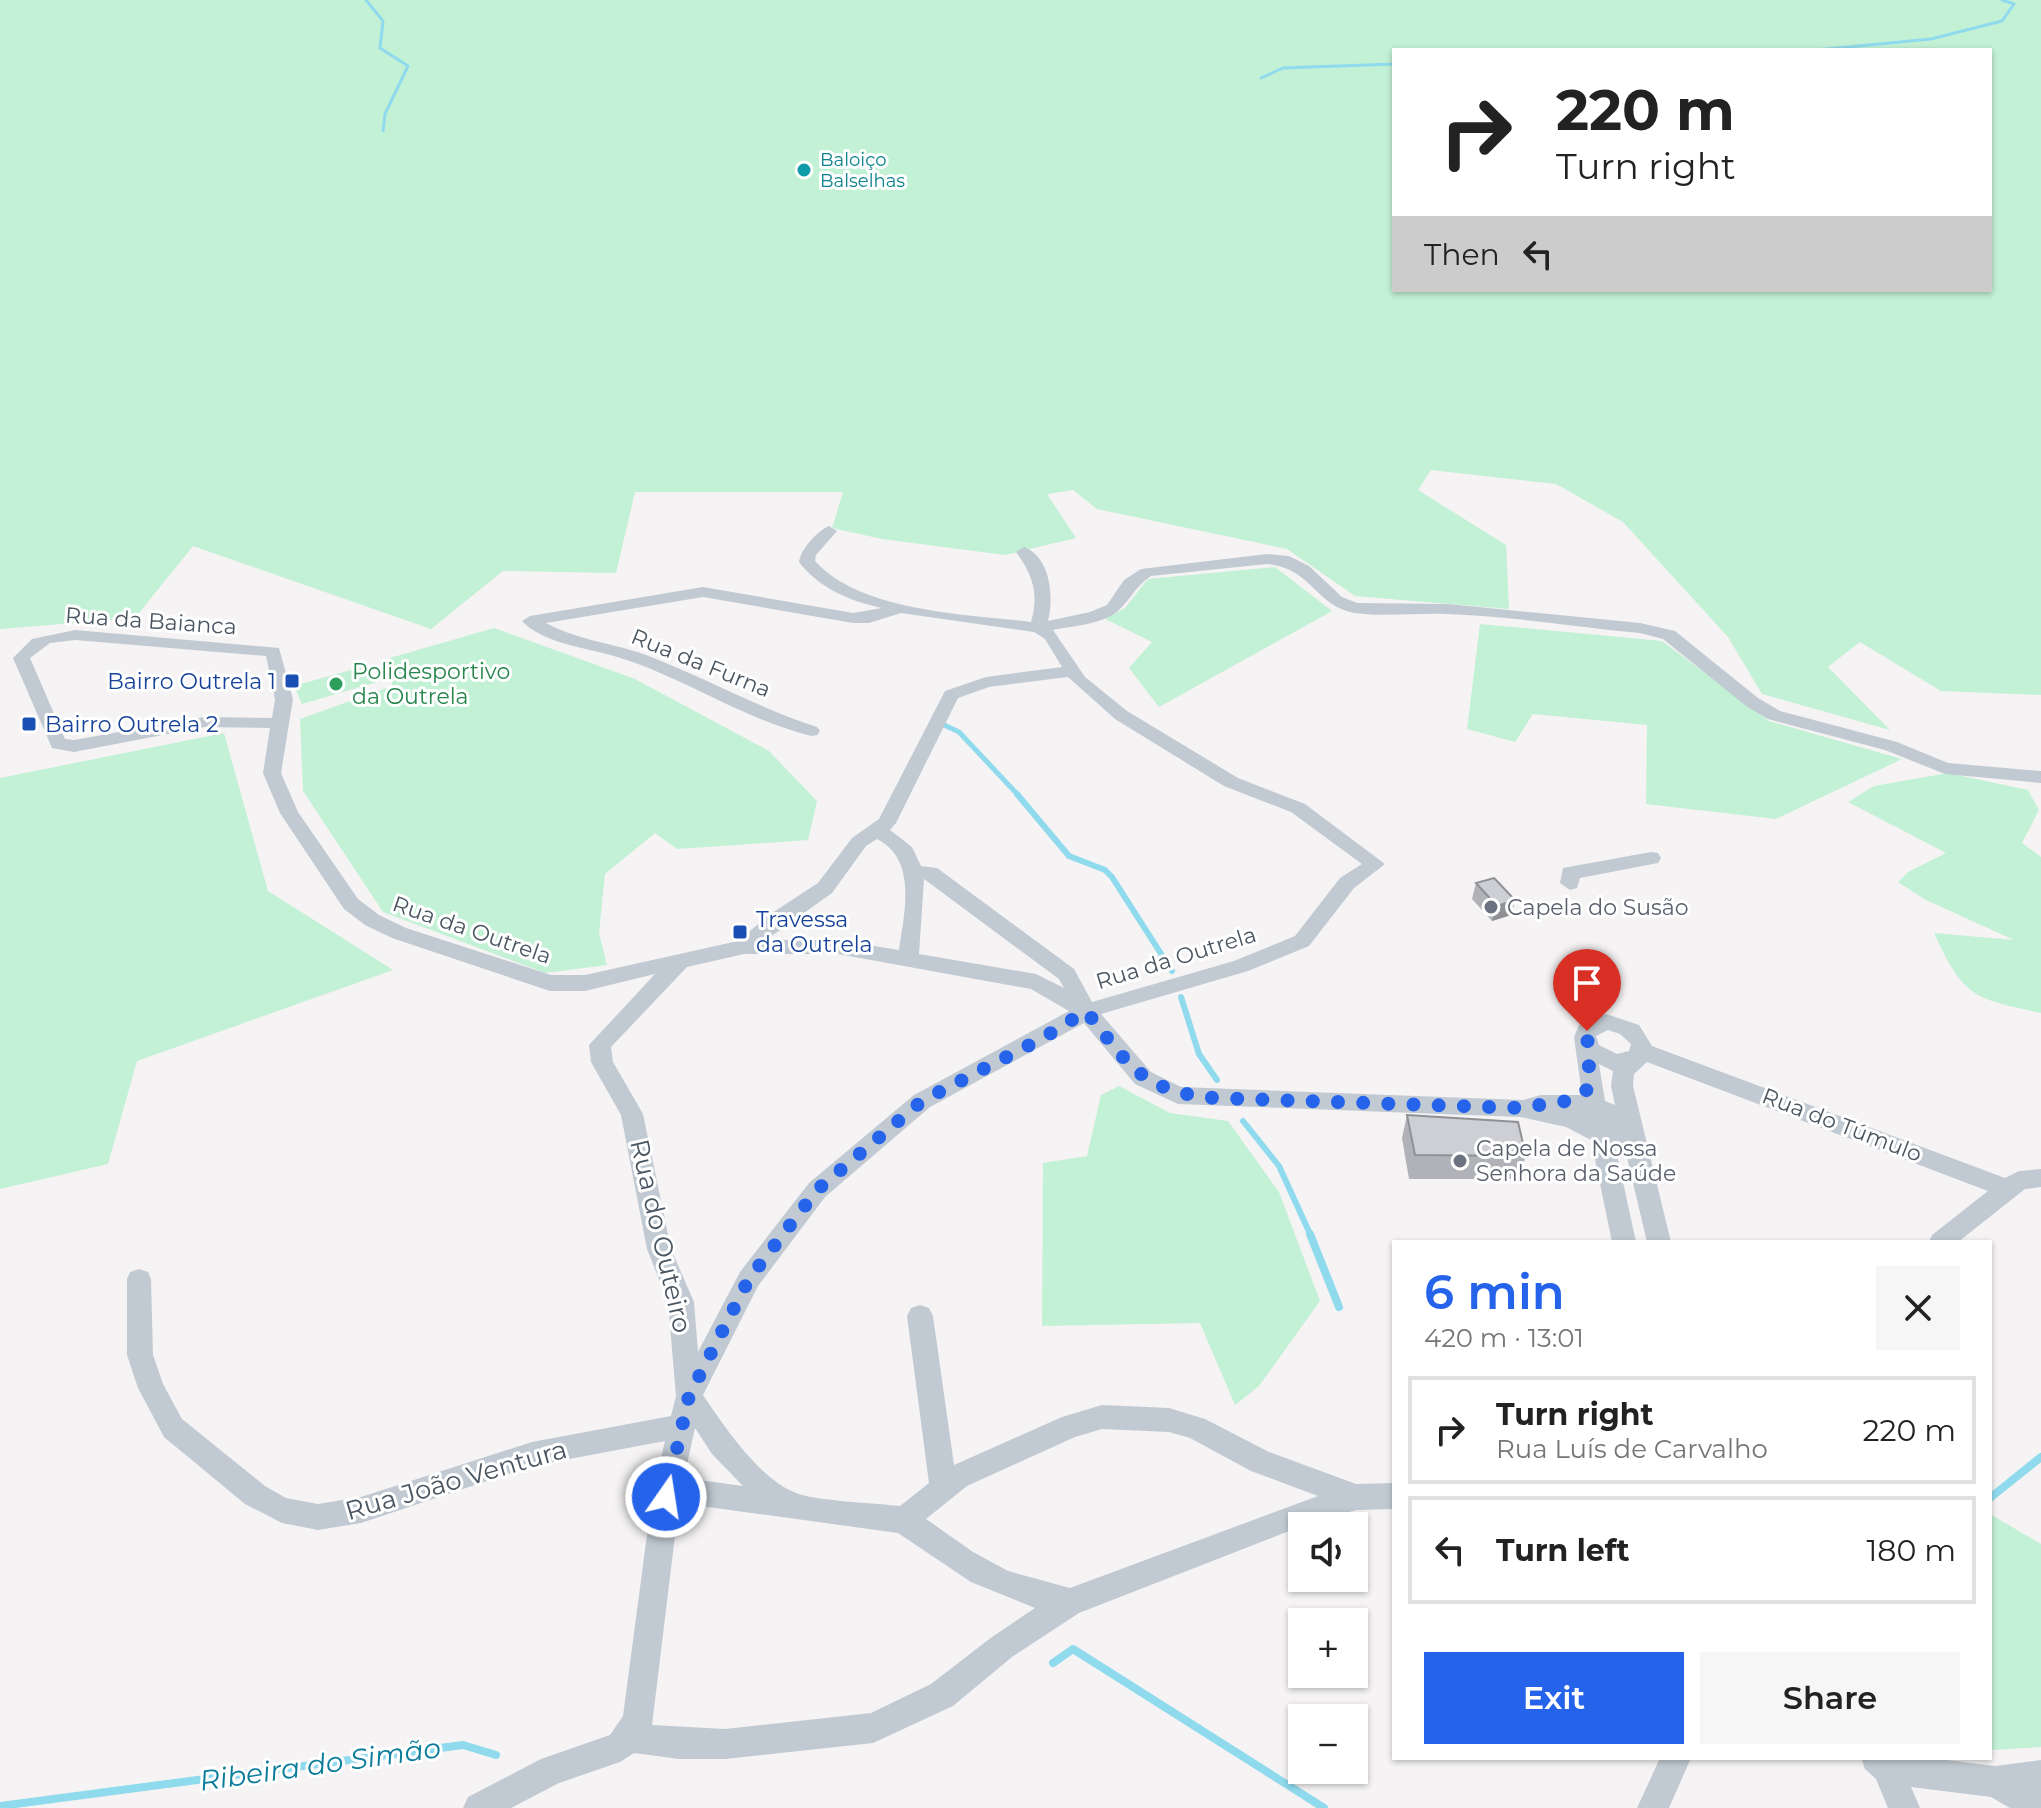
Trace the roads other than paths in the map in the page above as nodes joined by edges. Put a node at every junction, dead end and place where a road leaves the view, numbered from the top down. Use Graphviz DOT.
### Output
graph roads {
  1 [pos="829,531"];
  2 [pos="1024,552"];
  3 [pos="897,609"];
  4 [pos="1038,628"];
  5 [pos="273,652"];
  6 [pos="1073,671"];
  7 [pos="281,723"];
  8 [pos="811,731"];
  9 [pos="2041,777"];
  10 [pos="875,830"];
  11 [pos="1651,858"];
  12 [pos="917,872"];
  13 [pos="1570,883"];
  14 [pos="744,947"];
  15 [pos="908,957"];
  16 [pos="679,962"];
  17 [pos="1086,1011"];
  18 [pos="1586,1044"];
  19 [pos="1633,1061"];
  20 [pos="1599,1112"];
  21 [pos="1639,1158"];
  22 [pos="2041,1178"];
  23 [pos="2007,1188"];
  24 [pos="1624,1240"];
  25 [pos="1659,1240"];
  26 [pos="1943,1240"];
  27 [pos="139,1279"];
  28 [pos="920,1316"];
  29 [pos="689,1396"];
  30 [pos="683,1426"];
  31 [pos="943,1487"];
  32 [pos="668,1489"];
  33 [pos="1392,1496"];
  34 [pos="1356,1497"];
  35 [pos="794,1508"];
  36 [pos="904,1520"];
  37 [pos="1070,1602"];
  38 [pos="629,1737"];
  39 [pos="1675,1760"];
  40 [pos="1882,1763"];
  41 [pos="2041,1776"];
  42 [pos="1995,1782"];
  43 [pos="479,1808"];
  44 [pos="1653,1808"];
  45 [pos="1904,1808"];
  46 [pos="2041,1808"];
  1 -- 3 [label="street"];
  2 -- 4 [label="street"];
  3 -- 4 [label="street"];
  3 -- 8 [label="street, Rua da Furna"];
  4 -- 6 [label="street"];
  4 -- 9 [label="street"];
  5 -- 7 [label="street, Rua da Outrela"];
  5 -- 7 [label="street, Rua da Baianca"];
  6 -- 10 [label="street"];
  6 -- 17 [label="street, Rua da Outrela"];
  7 -- 16 [label="street, Rua da Outrela"];
  10 -- 12 [label="street"];
  10 -- 14 [label="street"];
  11 -- 13 [label="street"];
  12 -- 15 [label="street"];
  12 -- 17 [label="street"];
  14 -- 15 [label="street, Rua da Outrela"];
  14 -- 16 [label="street, Rua da Outrela"];
  15 -- 17 [label="street, Rua da Outrela"];
  16 -- 29 [label="street, Rua do Outeiro"];
  17 -- 20 [label="street"];
  17 -- 29 [label="street"];
  18 -- 19 [label="street, Rua do Túmulo"];
  18 -- 19 [label="street"];
  18 -- 20 [label="street"];
  19 -- 20 [label="street"];
  19 -- 21 [label="street"];
  19 -- 23 [label="street, Rua do Túmulo"];
  20 -- 21 [label="street"];
  20 -- 24 [label="street"];
  21 -- 25 [label="street"];
  22 -- 23 [label="street"];
  23 -- 26 [label="street"];
  27 -- 30 [label="street, Rua João Ventura"];
  28 -- 31 [label="street"];
  29 -- 30 [label="street"];
  29 -- 35 [label="street, Rua do Outeiro"];
  30 -- 32 [label="street"];
  31 -- 34 [label="street"];
  31 -- 36 [label="street"];
  32 -- 35 [label="street, Rua do Outeiro"];
  32 -- 38 [label="street"];
  33 -- 34 [label="street"];
  34 -- 37 [label="street"];
  35 -- 36 [label="street, Rua do Outeiro"];
  36 -- 37 [label="street"];
  37 -- 38 [label="street"];
  38 -- 43 [label="street"];
  39 -- 44 [label="street"];
  40 -- 42 [label="street"];
  40 -- 45 [label="street"];
  41 -- 42 [label="street"];
  42 -- 46 [label="street"];
}
